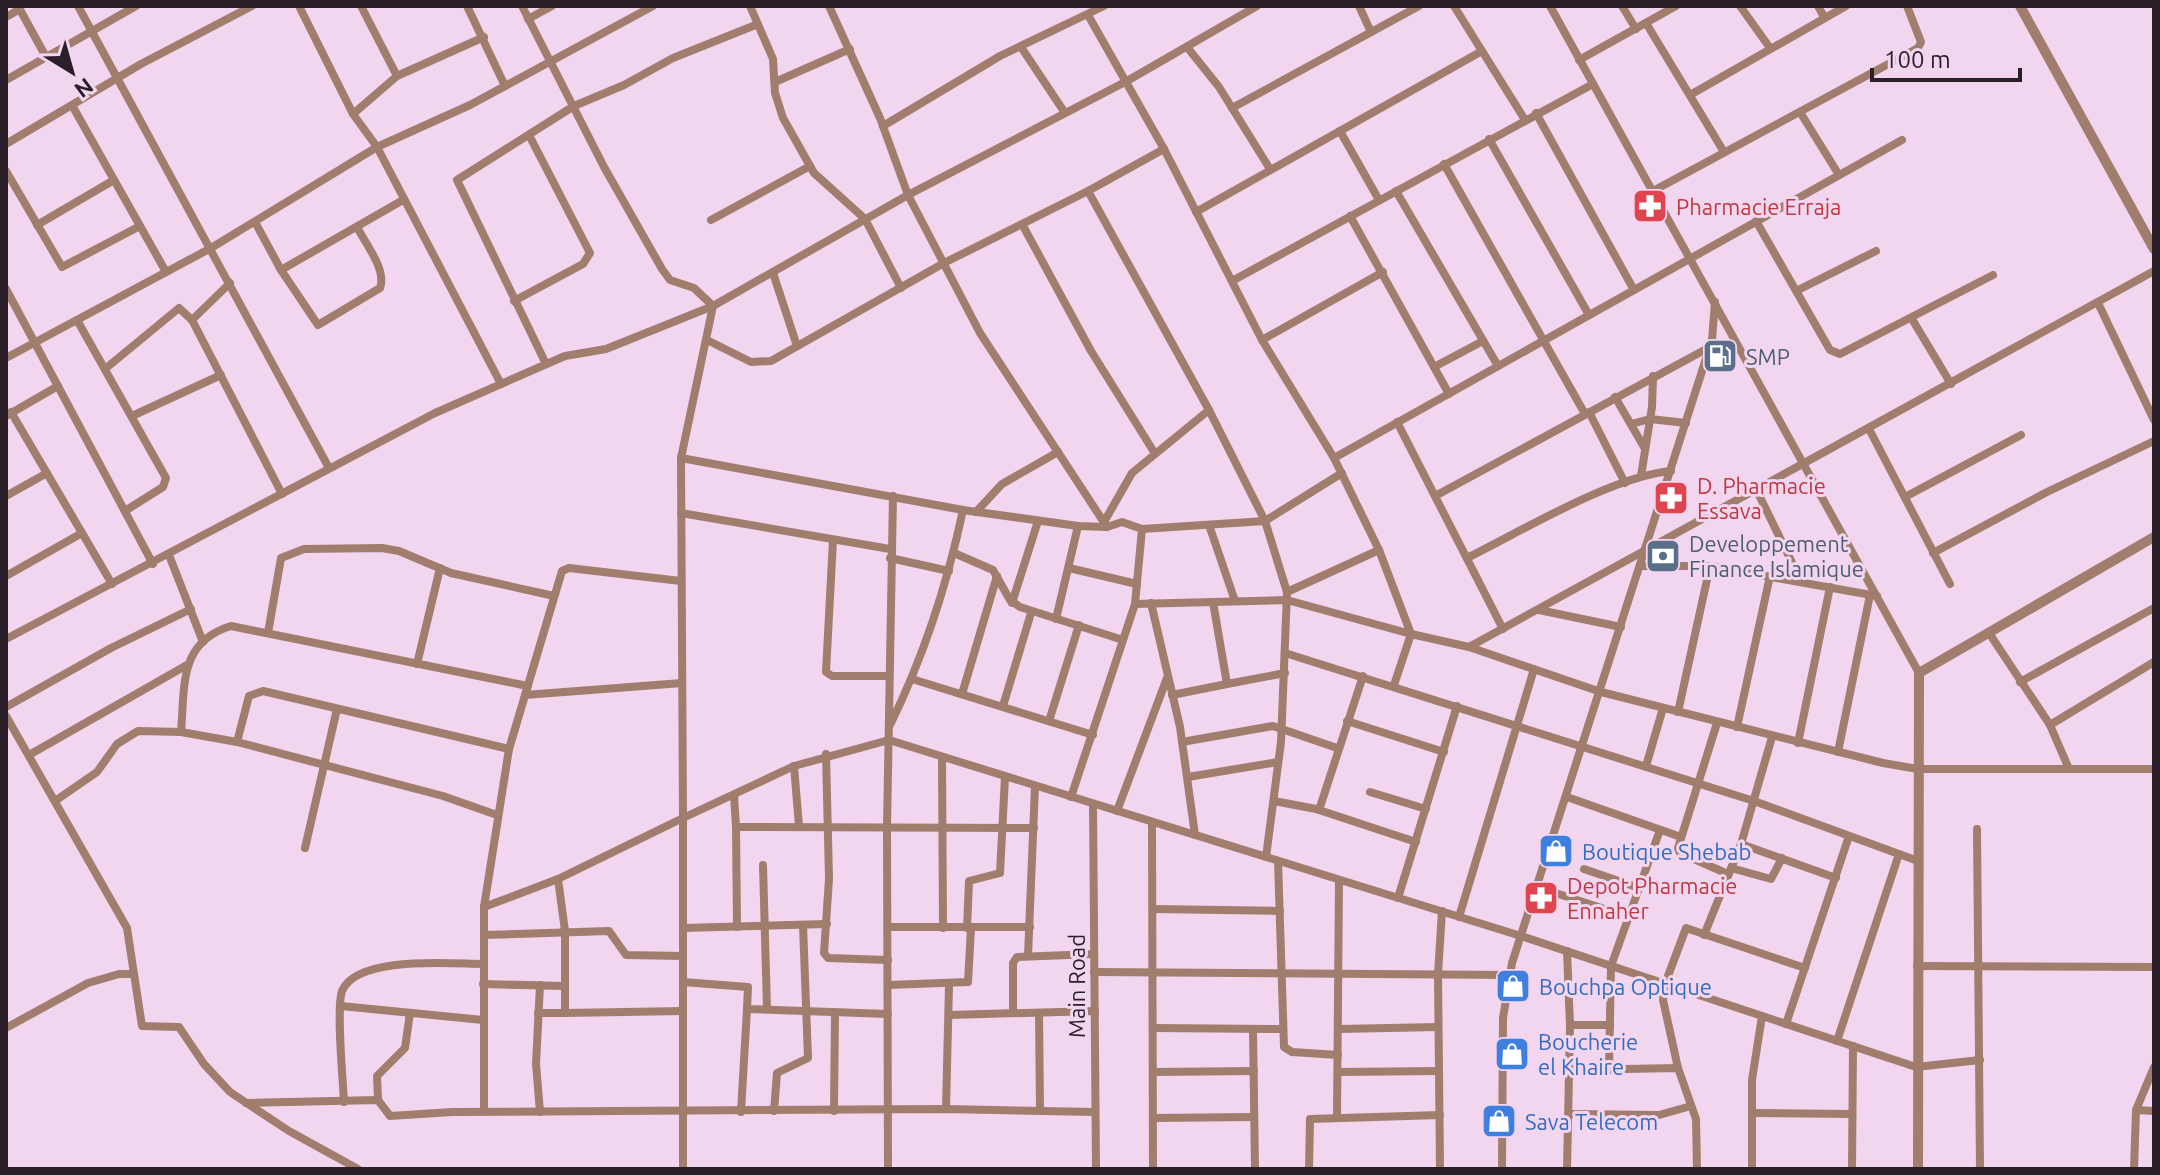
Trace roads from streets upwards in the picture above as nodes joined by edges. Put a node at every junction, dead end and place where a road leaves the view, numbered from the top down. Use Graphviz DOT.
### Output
graph roads {
  1 [pos="78,6"];
  2 [pos="136,6"];
  3 [pos="252,6"];
  4 [pos="299,6"];
  5 [pos="361,6"];
  6 [pos="467,6"];
  7 [pos="522,6"];
  8 [pos="552,6"];
  9 [pos="653,6"];
  10 [pos="750,6"];
  11 [pos="829,6"];
  12 [pos="1104,6"];
  13 [pos="1257,6"];
  14 [pos="1359,6"];
  15 [pos="1419,6"];
  16 [pos="1454,6"];
  17 [pos="1550,6"];
  18 [pos="1622,6"];
  19 [pos="1676,6"];
  20 [pos="1740,6"];
  21 [pos="1818,6"];
  22 [pos="1846,6"];
  23 [pos="1907,6"];
  24 [pos="2020,6"];
  25 [pos="19,8"];
  26 [pos="1088,15"];
  27 [pos="6,17"];
  28 [pos="1824,17"];
  29 [pos="528,19"];
  30 [pos="1646,23"];
  31 [pos="758,24"];
  32 [pos="1636,29"];
  33 [pos="92,32"];
  34 [pos="1371,32"];
  35 [pos="484,37"];
  36 [pos="1021,47"];
  37 [pos="1187,47"];
  38 [pos="1770,48"];
  39 [pos="850,49"];
  40 [pos="1482,51"];
  41 [pos="46,57"];
  42 [pos="552,59"];
  43 [pos="1579,60"];
  44 [pos="397,76"];
  45 [pos="117,77"];
  46 [pos="6,80"];
  47 [pos="1127,81"];
  48 [pos="775,82"];
  49 [pos="1593,84"];
  50 [pos="505,86"];
  51 [pos="1690,95"];
  52 [pos="574,106"];
  53 [pos="73,107"];
  54 [pos="1232,108"];
  55 [pos="1800,112"];
  56 [pos="1065,113"];
  57 [pos="1536,113"];
  58 [pos="353,114"];
  59 [pos="1525,120"];
  60 [pos="883,126"];
  61 [pos="1340,131"];
  62 [pos="530,137"];
  63 [pos="1489,139"];
  64 [pos="1902,140"];
  65 [pos="6,144"];
  66 [pos="377,147"];
  67 [pos="1164,149"];
  68 [pos="1724,152"];
  69 [pos="1444,164"];
  70 [pos="810,166"];
  71 [pos="1270,169"];
  72 [pos="6,171"];
  73 [pos="1839,175"];
  74 [pos="114,180"];
  75 [pos="1088,191"];
  76 [pos="1396,191"];
  77 [pos="1653,191"];
  78 [pos="908,195"];
  79 [pos="403,200"];
  80 [pos="1379,200"];
  81 [pos="1196,212"];
  82 [pos="1350,216"];
  83 [pos="865,219"];
  84 [pos="711,220"];
  85 [pos="1756,221"];
  86 [pos="255,222"];
  87 [pos="1022,224"];
  88 [pos="37,225"];
  89 [pos="140,226"];
  90 [pos="357,227"];
  91 [pos="211,248"];
  92 [pos="2154,249"];
  93 [pos="1876,251"];
  94 [pos="1690,259"];
  95 [pos="944,263"];
  96 [pos="281,270"];
  97 [pos="2154,271"];
  98 [pos="166,272"];
  99 [pos="1383,272"];
  100 [pos="773,273"];
  101 [pos="1993,275"];
  102 [pos="1232,281"];
  103 [pos="230,283"];
  104 [pos="901,288"];
  105 [pos="6,289"];
  106 [pos="1634,290"];
  107 [pos="1798,290"];
  108 [pos="514,301"];
  109 [pos="1715,302"];
  110 [pos="2098,303"];
  111 [pos="713,306"];
  112 [pos="1589,315"];
  113 [pos="1912,319"];
  114 [pos="77,320"];
  115 [pos="192,320"];
  116 [pos="707,340"];
  117 [pos="1262,340"];
  118 [pos="1544,340"];
  119 [pos="1483,341"];
  120 [pos="35,343"];
  121 [pos="797,346"];
  122 [pos="1710,347"];
  123 [pos="6,358"];
  124 [pos="546,364"];
  125 [pos="1498,366"];
  126 [pos="1434,367"];
  127 [pos="105,369"];
  128 [pos="221,375"];
  129 [pos="1653,376"];
  130 [pos="501,384"];
  131 [pos="1951,384"];
  132 [pos="58,386"];
  133 [pos="1449,394"];
  134 [pos="1615,397"];
  135 [pos="1209,410"];
  136 [pos="1587,413"];
  137 [pos="9,414"];
  138 [pos="132,416"];
  139 [pos="1650,419"];
  140 [pos="2154,420"];
  141 [pos="1397,422"];
  142 [pos="1686,423"];
  143 [pos="1631,424"];
  144 [pos="1869,429"];
  145 [pos="2021,435"];
  146 [pos="2154,441"];
  147 [pos="1644,447"];
  148 [pos="1058,452"];
  149 [pos="1154,452"];
  150 [pos="681,458"];
  151 [pos="1334,458"];
  152 [pos="1805,466"];
  153 [pos="329,468"];
  154 [pos="1671,471"];
  155 [pos="47,473"];
  156 [pos="1342,473"];
  157 [pos="1641,476"];
  158 [pos="1625,483"];
  159 [pos="1757,491"];
  160 [pos="282,494"];
  161 [pos="1437,495"];
  162 [pos="6,496"];
  163 [pos="893,496"];
  164 [pos="1905,497"];
  165 [pos="963,510"];
  166 [pos="125,511"];
  167 [pos="976,512"];
  168 [pos="681,513"];
  169 [pos="1038,521"];
  170 [pos="1265,521"];
  171 [pos="1106,525"];
  172 [pos="1209,525"];
  173 [pos="1078,526"];
  174 [pos="1142,529"];
  175 [pos="82,533"];
  176 [pos="2154,537"];
  177 [pos="833,540"];
  178 [pos="1379,550"];
  179 [pos="1644,552"];
  180 [pos="954,553"];
  181 [pos="1933,553"];
  182 [pos="890,554"];
  183 [pos="169,555"];
  184 [pos="1467,558"];
  185 [pos="153,564"];
  186 [pos="1640,566"];
  187 [pos="1710,566"];
  188 [pos="440,568"];
  189 [pos="1069,568"];
  190 [pos="949,571"];
  191 [pos="6,576"];
  192 [pos="997,576"];
  193 [pos="1770,576"];
  194 [pos="681,581"];
  195 [pos="1801,581"];
  196 [pos="112,584"];
  197 [pos="1137,584"];
  198 [pos="1950,584"];
  199 [pos="1830,587"];
  200 [pos="554,596"];
  201 [pos="1287,596"];
  202 [pos="1873,596"];
  203 [pos="1235,601"];
  204 [pos="1213,602"];
  205 [pos="1012,603"];
  206 [pos="1151,603"];
  207 [pos="1135,604"];
  208 [pos="2154,608"];
  209 [pos="191,609"];
  210 [pos="1539,610"];
  211 [pos="1031,613"];
  212 [pos="1056,619"];
  213 [pos="1079,625"];
  214 [pos="1621,627"];
  215 [pos="1503,629"];
  216 [pos="268,633"];
  217 [pos="1989,633"];
  218 [pos="1411,634"];
  219 [pos="6,639"];
  220 [pos="1123,640"];
  221 [pos="203,642"];
  222 [pos="1469,647"];
  223 [pos="1285,653"];
  224 [pos="2154,662"];
  225 [pos="417,664"];
  226 [pos="187,665"];
  227 [pos="1534,669"];
  228 [pos="1285,673"];
  229 [pos="1919,673"];
  230 [pos="889,676"];
  231 [pos="1363,676"];
  232 [pos="1168,677"];
  233 [pos="912,679"];
  234 [pos="2020,682"];
  235 [pos="682,683"];
  236 [pos="1227,684"];
  237 [pos="1394,685"];
  238 [pos="526,690"];
  239 [pos="1601,692"];
  240 [pos="962,694"];
  241 [pos="1172,695"];
  242 [pos="1003,706"];
  243 [pos="1457,706"];
  244 [pos="6,707"];
  245 [pos="1663,708"];
  246 [pos="337,709"];
  247 [pos="1678,712"];
  248 [pos="6,716"];
  249 [pos="1049,721"];
  250 [pos="1347,721"];
  251 [pos="1717,723"];
  252 [pos="1516,724"];
  253 [pos="2050,725"];
  254 [pos="889,727"];
  255 [pos="1737,727"];
  256 [pos="1281,728"];
  257 [pos="181,732"];
  258 [pos="1093,735"];
  259 [pos="1772,737"];
  260 [pos="889,740"];
  261 [pos="237,742"];
  262 [pos="1182,742"];
  263 [pos="1798,743"];
  264 [pos="1584,745"];
  265 [pos="1337,748"];
  266 [pos="509,749"];
  267 [pos="1444,752"];
  268 [pos="1838,752"];
  269 [pos="826,754"];
  270 [pos="29,755"];
  271 [pos="942,757"];
  272 [pos="1278,762"];
  273 [pos="325,765"];
  274 [pos="794,766"];
  275 [pos="1646,766"];
  276 [pos="1918,769"];
  277 [pos="2069,769"];
  278 [pos="2154,769"];
  279 [pos="1005,777"];
  280 [pos="1188,777"];
  281 [pos="1699,784"];
  282 [pos="1035,786"];
  283 [pos="1370,792"];
  284 [pos="734,795"];
  285 [pos="1071,797"];
  286 [pos="1567,797"];
  287 [pos="55,801"];
  288 [pos="1274,801"];
  289 [pos="1754,801"];
  290 [pos="1093,804"];
  291 [pos="1426,809"];
  292 [pos="1319,810"];
  293 [pos="1117,811"];
  294 [pos="497,815"];
  295 [pos="683,818"];
  296 [pos="1152,822"];
  297 [pos="799,826"];
  298 [pos="829,826"];
  299 [pos="1001,826"];
  300 [pos="736,827"];
  301 [pos="887,827"];
  302 [pos="942,827"];
  303 [pos="1034,828"];
  304 [pos="1977,829"];
  305 [pos="1660,830"];
  306 [pos="1195,835"];
  307 [pos="1849,836"];
  308 [pos="1681,837"];
  309 [pos="1416,842"];
  310 [pos="1741,844"];
  311 [pos="305,848"];
  312 [pos="1899,854"];
  313 [pos="1266,857"];
  314 [pos="1782,858"];
  315 [pos="1278,861"];
  316 [pos="1918,861"];
  317 [pos="763,865"];
  318 [pos="1584,869"];
  319 [pos="1730,871"];
  320 [pos="1836,878"];
  321 [pos="558,879"];
  322 [pos="1339,880"];
  323 [pos="1537,887"];
  324 [pos="1639,888"];
  325 [pos="1398,898"];
  326 [pos="484,907"];
  327 [pos="1153,909"];
  328 [pos="1280,911"];
  329 [pos="1442,911"];
  330 [pos="1459,917"];
  331 [pos="1629,917"];
  332 [pos="827,924"];
  333 [pos="803,925"];
  334 [pos="765,926"];
  335 [pos="737,927"];
  336 [pos="888,927"];
  337 [pos="1030,927"];
  338 [pos="683,928"];
  339 [pos="943,928"];
  340 [pos="969,928"];
  341 [pos="565,931"];
  342 [pos="484,935"];
  343 [pos="1704,935"];
  344 [pos="1521,936"];
  345 [pos="1567,951"];
  346 [pos="1094,954"];
  347 [pos="683,956"];
  348 [pos="1028,956"];
  349 [pos="888,960"];
  350 [pos="483,964"];
  351 [pos="1978,965"];
  352 [pos="1611,966"];
  353 [pos="1917,966"];
  354 [pos="2154,967"];
  355 [pos="1805,968"];
  356 [pos="1094,972"];
  357 [pos="1153,972"];
  358 [pos="1282,973"];
  359 [pos="134,974"];
  360 [pos="1340,974"];
  361 [pos="1438,974"];
  362 [pos="1510,975"];
  363 [pos="683,982"];
  364 [pos="483,984"];
  365 [pos="1665,984"];
  366 [pos="540,985"];
  367 [pos="888,985"];
  368 [pos="949,985"];
  369 [pos="563,986"];
  370 [pos="341,1006"];
  371 [pos="747,1009"];
  372 [pos="767,1009"];
  373 [pos="683,1011"];
  374 [pos="1095,1011"];
  375 [pos="807,1012"];
  376 [pos="410,1013"];
  377 [pos="538,1013"];
  378 [pos="565,1013"];
  379 [pos="835,1013"];
  380 [pos="1013,1013"];
  381 [pos="1039,1013"];
  382 [pos="888,1014"];
  383 [pos="949,1015"];
  384 [pos="1762,1016"];
  385 [pos="483,1020"];
  386 [pos="1786,1024"];
  387 [pos="1570,1025"];
  388 [pos="1610,1025"];
  389 [pos="1438,1027"];
  390 [pos="6,1028"];
  391 [pos="1153,1028"];
  392 [pos="1253,1029"];
  393 [pos="1283,1029"];
  394 [pos="1339,1029"];
  395 [pos="1837,1041"];
  396 [pos="1853,1046"];
  397 [pos="1338,1055"];
  398 [pos="1980,1060"];
  399 [pos="1916,1067"];
  400 [pos="2154,1067"];
  401 [pos="1678,1068"];
  402 [pos="1570,1070"];
  403 [pos="1609,1070"];
  404 [pos="1254,1071"];
  405 [pos="1439,1071"];
  406 [pos="1153,1072"];
  407 [pos="1338,1072"];
  408 [pos="378,1100"];
  409 [pos="344,1102"];
  410 [pos="246,1103"];
  411 [pos="1691,1106"];
  412 [pos="946,1109"];
  413 [pos="1040,1110"];
  414 [pos="2136,1110"];
  415 [pos="774,1111"];
  416 [pos="834,1111"];
  417 [pos="2154,1111"];
  418 [pos="484,1112"];
  419 [pos="540,1112"];
  420 [pos="683,1112"];
  421 [pos="741,1112"];
  422 [pos="886,1112"];
  423 [pos="1095,1112"];
  424 [pos="1752,1113"];
  425 [pos="1569,1114"];
  426 [pos="1852,1114"];
  427 [pos="1440,1115"];
  428 [pos="1254,1117"];
  429 [pos="1153,1118"];
  430 [pos="1337,1118"];
  431 [pos="358,1169"];
  432 [pos="683,1169"];
  433 [pos="888,1169"];
  434 [pos="1096,1169"];
  435 [pos="1153,1169"];
  436 [pos="1255,1169"];
  437 [pos="1309,1169"];
  438 [pos="1440,1169"];
  439 [pos="1502,1169"];
  440 [pos="1567,1169"];
  441 [pos="1697,1169"];
  442 [pos="1752,1169"];
  443 [pos="1852,1169"];
  444 [pos="1918,1169"];
  445 [pos="1980,1169"];
  446 [pos="2134,1169"];
  1 -- 33 [label="street"];
  2 -- 33 [label="street"];
  3 -- 45 [label="street"];
  4 -- 58 [label="street"];
  5 -- 44 [label="street"];
  6 -- 35 [label="street"];
  7 -- 29 [label="street"];
  8 -- 29 [label="street"];
  9 -- 42 [label="street"];
  10 -- 31 [label="street"];
  11 -- 39 [label="street"];
  12 -- 26 [label="street"];
  13 -- 37 [label="street"];
  14 -- 34 [label="street"];
  15 -- 34 [label="street"];
  16 -- 40 [label="street"];
  17 -- 43 [label="street"];
  18 -- 32 [label="street"];
  19 -- 30 [label="street"];
  20 -- 38 [label="street"];
  21 -- 28 [label="street"];
  22 -- 28 [label="street"];
  23 -- 55 [label="street"];
  24 -- 92 [label="street"];
  25 -- 27 [label="street"];
  25 -- 41 [label="street"];
  26 -- 36 [label="street"];
  26 -- 47 [label="street"];
  28 -- 38 [label="street"];
  29 -- 42 [label="street"];
  30 -- 32 [label="street"];
  30 -- 51 [label="street"];
  31 -- 48 [label="street"];
  31 -- 52 [label="street"];
  32 -- 43 [label="street"];
  33 -- 41 [label="street"];
  33 -- 45 [label="street"];
  34 -- 54 [label="street"];
  35 -- 44 [label="street"];
  35 -- 50 [label="street"];
  36 -- 56 [label="street"];
  36 -- 60 [label="street"];
  37 -- 47 [label="street"];
  37 -- 54 [label="street"];
  38 -- 51 [label="street"];
  39 -- 48 [label="street"];
  39 -- 60 [label="street"];
  40 -- 59 [label="street"];
  40 -- 61 [label="street"];
  41 -- 46 [label="street"];
  42 -- 50 [label="street"];
  42 -- 52 [label="street"];
  43 -- 49 [label="street"];
  44 -- 58 [label="street"];
  45 -- 53 [label="street"];
  45 -- 91 [label="street"];
  47 -- 56 [label="street"];
  47 -- 67 [label="street"];
  48 -- 70 [label="street"];
  49 -- 57 [label="street"];
  49 -- 77 [label="street"];
  50 -- 66 [label="street"];
  51 -- 68 [label="street"];
  52 -- 62 [label="street"];
  52 -- 111 [label="street"];
  53 -- 65 [label="street"];
  53 -- 74 [label="street"];
  54 -- 71 [label="street"];
  55 -- 68 [label="street"];
  55 -- 73 [label="street"];
  56 -- 78 [label="street"];
  57 -- 59 [label="street"];
  57 -- 106 [label="street"];
  58 -- 66 [label="street"];
  59 -- 63 [label="street"];
  60 -- 78 [label="street"];
  61 -- 71 [label="street"];
  61 -- 80 [label="street"];
  62 -- 108 [label="street"];
  62 -- 108 [label="street"];
  63 -- 69 [label="street"];
  63 -- 112 [label="street"];
  64 -- 73 [label="street"];
  66 -- 79 [label="street"];
  66 -- 86 [label="street"];
  67 -- 75 [label="street"];
  67 -- 81 [label="street"];
  68 -- 77 [label="street"];
  69 -- 76 [label="street"];
  69 -- 118 [label="street"];
  70 -- 83 [label="street"];
  70 -- 84 [label="street"];
  71 -- 81 [label="street"];
  72 -- 88 [label="street"];
  73 -- 85 [label="street"];
  74 -- 88 [label="street"];
  74 -- 89 [label="street"];
  75 -- 87 [label="street"];
  75 -- 135 [label="street"];
  76 -- 80 [label="street"];
  76 -- 119 [label="street"];
  77 -- 94 [label="street"];
  78 -- 83 [label="street"];
  78 -- 95 [label="street"];
  79 -- 90 [label="street"];
  79 -- 130 [label="street"];
  80 -- 82 [label="street"];
  81 -- 102 [label="street"];
  82 -- 99 [label="street"];
  82 -- 102 [label="street"];
  83 -- 100 [label="street"];
  83 -- 104 [label="street"];
  85 -- 94 [label="street"];
  85 -- 107 [label="street"];
  86 -- 91 [label="street"];
  86 -- 96 [label="street"];
  87 -- 95 [label="street"];
  87 -- 149 [label="street"];
  88 -- 89 [label="street"];
  89 -- 98 [label="street"];
  90 -- 96 [label="street"];
  90 -- 96 [label="street"];
  91 -- 98 [label="street"];
  91 -- 103 [label="street"];
  93 -- 107 [label="street"];
  94 -- 106 [label="street"];
  94 -- 109 [label="street"];
  95 -- 104 [label="street"];
  95 -- 148 [label="street"];
  97 -- 110 [label="street"];
  98 -- 114 [label="street"];
  99 -- 117 [label="street"];
  99 -- 126 [label="street"];
  100 -- 111 [label="street"];
  100 -- 121 [label="street"];
  101 -- 113 [label="street"];
  102 -- 117 [label="street"];
  103 -- 115 [label="street"];
  103 -- 153 [label="street"];
  104 -- 121 [label="street"];
  105 -- 120 [label="street"];
  106 -- 112 [label="street"];
  107 -- 113 [label="street"];
  108 -- 124 [label="street"];
  109 -- 122 [label="street"];
  109 -- 152 [label="street"];
  110 -- 131 [label="street"];
  110 -- 140 [label="street"];
  111 -- 116 [label="street"];
  111 -- 124 [label="street"];
  112 -- 118 [label="street"];
  113 -- 131 [label="street"];
  114 -- 120 [label="street"];
  114 -- 127 [label="street"];
  115 -- 127 [label="street"];
  115 -- 128 [label="street"];
  116 -- 121 [label="street"];
  116 -- 150 [label="street"];
  117 -- 151 [label="street"];
  118 -- 125 [label="street"];
  118 -- 136 [label="street"];
  119 -- 125 [label="street"];
  119 -- 126 [label="street"];
  120 -- 123 [label="street"];
  120 -- 132 [label="street"];
  122 -- 129 [label="street"];
  122 -- 142 [label="street"];
  124 -- 130 [label="street"];
  125 -- 133 [label="street"];
  126 -- 133 [label="street"];
  127 -- 138 [label="street"];
  128 -- 138 [label="street"];
  128 -- 160 [label="street"];
  129 -- 134 [label="street"];
  129 -- 139 [label="street"];
  130 -- 153 [label="street"];
  131 -- 144 [label="street"];
  132 -- 137 [label="street"];
  132 -- 166 [label="street"];
  133 -- 141 [label="street"];
  134 -- 136 [label="street"];
  134 -- 143 [label="street"];
  135 -- 149 [label="street"];
  135 -- 170 [label="street"];
  136 -- 158 [label="street"];
  136 -- 161 [label="street"];
  137 -- 155 [label="street"];
  138 -- 166 [label="street"];
  139 -- 142 [label="street"];
  139 -- 143 [label="street"];
  139 -- 147 [label="street"];
  141 -- 151 [label="street"];
  141 -- 161 [label="street"];
  142 -- 154 [label="street"];
  143 -- 147 [label="street"];
  144 -- 152 [label="street"];
  144 -- 164 [label="street"];
  145 -- 164 [label="street"];
  146 -- 181 [label="street"];
  147 -- 157 [label="street"];
  148 -- 167 [label="street"];
  148 -- 171 [label="street"];
  149 -- 171 [label="street"];
  150 -- 163 [label="street"];
  150 -- 168 [label="street"];
  151 -- 156 [label="street"];
  152 -- 159 [label="street"];
  152 -- 202 [label="street"];
  153 -- 160 [label="street"];
  154 -- 157 [label="street"];
  154 -- 179 [label="street"];
  155 -- 162 [label="street"];
  155 -- 175 [label="street"];
  156 -- 170 [label="street"];
  156 -- 178 [label="street"];
  157 -- 158 [label="street"];
  158 -- 184 [label="street"];
  159 -- 179 [label="street"];
  159 -- 195 [label="street"];
  160 -- 183 [label="street"];
  161 -- 184 [label="street"];
  163 -- 165 [label="street"];
  163 -- 182 [label="street"];
  164 -- 181 [label="street"];
  165 -- 167 [label="street"];
  165 -- 180 [label="street"];
  166 -- 185 [label="street"];
  167 -- 169 [label="street"];
  168 -- 177 [label="street"];
  168 -- 194 [label="street"];
  169 -- 173 [label="street"];
  169 -- 205 [label="street"];
  170 -- 172 [label="street"];
  170 -- 201 [label="street"];
  171 -- 173 [label="street"];
  171 -- 174 [label="street"];
  172 -- 174 [label="street"];
  172 -- 203 [label="street"];
  173 -- 189 [label="street"];
  174 -- 197 [label="street"];
  175 -- 191 [label="street"];
  175 -- 196 [label="street"];
  176 -- 217 [label="street"];
  177 -- 182 [label="street"];
  177 -- 230 [label="street"];
  178 -- 201 [label="street"];
  178 -- 218 [label="street"];
  179 -- 186 [label="street"];
  179 -- 210 [label="street"];
  180 -- 190 [label="street"];
  180 -- 192 [label="street"];
  181 -- 198 [label="street"];
  182 -- 190 [label="street"];
  182 -- 230 [label="street"];
  183 -- 185 [label="street"];
  183 -- 209 [label="street"];
  184 -- 215 [label="street"];
  185 -- 196 [label="street"];
  186 -- 187 [label="street"];
  186 -- 214 [label="street"];
  187 -- 193 [label="street"];
  187 -- 247 [label="street"];
  188 -- 200 [label="street"];
  188 -- 216 [label="street"];
  188 -- 225 [label="street"];
  189 -- 197 [label="street"];
  189 -- 212 [label="street"];
  190 -- 233 [label="street"];
  192 -- 205 [label="street"];
  192 -- 240 [label="street"];
  193 -- 195 [label="street"];
  193 -- 255 [label="street"];
  194 -- 200 [label="street"];
  194 -- 235 [label="street"];
  195 -- 199 [label="street"];
  196 -- 219 [label="street"];
  197 -- 207 [label="street"];
  199 -- 202 [label="street"];
  199 -- 263 [label="street"];
  200 -- 238 [label="street"];
  201 -- 203 [label="street"];
  201 -- 218 [label="street"];
  201 -- 223 [label="street"];
  202 -- 229 [label="street"];
  202 -- 268 [label="street"];
  203 -- 204 [label="street"];
  204 -- 206 [label="street"];
  204 -- 236 [label="street"];
  205 -- 211 [label="street"];
  206 -- 207 [label="street"];
  206 -- 232 [label="street"];
  207 -- 220 [label="street"];
  208 -- 234 [label="street"];
  209 -- 221 [label="street"];
  209 -- 244 [label="street"];
  210 -- 214 [label="street"];
  210 -- 215 [label="street"];
  211 -- 212 [label="street"];
  211 -- 242 [label="street"];
  212 -- 213 [label="street"];
  213 -- 220 [label="street"];
  213 -- 249 [label="street"];
  214 -- 239 [label="street"];
  215 -- 222 [label="street"];
  216 -- 221 [label="street"];
  216 -- 225 [label="street"];
  217 -- 229 [label="street"];
  217 -- 234 [label="street"];
  218 -- 222 [label="street"];
  218 -- 237 [label="street"];
  220 -- 258 [label="street"];
  221 -- 226 [label="street"];
  222 -- 227 [label="street"];
  223 -- 228 [label="street"];
  223 -- 231 [label="street"];
  224 -- 253 [label="street"];
  225 -- 238 [label="street"];
  226 -- 257 [label="street"];
  226 -- 270 [label="street"];
  227 -- 239 [label="street"];
  227 -- 252 [label="street"];
  228 -- 236 [label="street"];
  228 -- 256 [label="street"];
  229 -- 276 [label="street"];
  230 -- 254 [label="street"];
  231 -- 237 [label="street"];
  231 -- 250 [label="street"];
  232 -- 241 [label="street"];
  232 -- 293 [label="street"];
  233 -- 240 [label="street"];
  233 -- 254 [label="street"];
  234 -- 253 [label="street"];
  235 -- 238 [label="street"];
  235 -- 295 [label="street"];
  236 -- 241 [label="street"];
  237 -- 243 [label="street"];
  238 -- 266 [label="street"];
  239 -- 245 [label="street"];
  239 -- 264 [label="street"];
  240 -- 242 [label="street"];
  241 -- 262 [label="street"];
  242 -- 249 [label="street"];
  243 -- 252 [label="street"];
  243 -- 267 [label="street"];
  245 -- 247 [label="street"];
  245 -- 275 [label="street"];
  246 -- 261 [label="street"];
  246 -- 266 [label="street"];
  246 -- 273 [label="street"];
  247 -- 251 [label="street"];
  248 -- 270 [label="street"];
  249 -- 258 [label="street"];
  250 -- 265 [label="street"];
  250 -- 267 [label="street"];
  251 -- 255 [label="street"];
  251 -- 281 [label="street"];
  252 -- 264 [label="street"];
  252 -- 330 [label="street"];
  253 -- 277 [label="street"];
  254 -- 260 [label="street"];
  255 -- 259 [label="street"];
  256 -- 262 [label="street"];
  256 -- 265 [label="street"];
  256 -- 272 [label="street"];
  257 -- 261 [label="street"];
  257 -- 287 [label="street"];
  258 -- 285 [label="street"];
  259 -- 263 [label="street"];
  259 -- 289 [label="street"];
  260 -- 269 [label="street"];
  260 -- 271 [label="street"];
  260 -- 301 [label="street"];
  261 -- 273 [label="street"];
  262 -- 280 [label="street"];
  263 -- 268 [label="street"];
  264 -- 275 [label="street"];
  264 -- 286 [label="street"];
  265 -- 292 [label="street"];
  266 -- 294 [label="street"];
  267 -- 291 [label="street"];
  268 -- 276 [label="street"];
  269 -- 274 [label="street"];
  269 -- 298 [label="street"];
  270 -- 287 [label="street"];
  271 -- 279 [label="street"];
  271 -- 302 [label="street"];
  272 -- 280 [label="street"];
  272 -- 288 [label="street"];
  273 -- 294 [label="street"];
  273 -- 311 [label="street"];
  274 -- 284 [label="street"];
  274 -- 297 [label="street"];
  275 -- 281 [label="street"];
  276 -- 277 [label="street"];
  276 -- 316 [label="street"];
  277 -- 278 [label="street"];
  279 -- 282 [label="street"];
  279 -- 299 [label="street"];
  280 -- 306 [label="street"];
  281 -- 289 [label="street"];
  281 -- 308 [label="street"];
  282 -- 285 [label="street"];
  282 -- 303 [label="street"];
  283 -- 291 [label="street"];
  284 -- 295 [label="street"];
  284 -- 300 [label="street"];
  285 -- 290 [label="street"];
  286 -- 305 [label="street"];
  286 -- 323 [label="street"];
  287 -- 359 [label="street"];
  288 -- 292 [label="street"];
  288 -- 313 [label="street"];
  289 -- 307 [label="street"];
  289 -- 310 [label="street"];
  290 -- 293 [label="street"];
  290 -- 346 [label="street, Main Road"];
  291 -- 309 [label="street"];
  292 -- 309 [label="street"];
  293 -- 296 [label="street"];
  294 -- 326 [label="street"];
  295 -- 321 [label="street"];
  295 -- 338 [label="street"];
  296 -- 306 [label="street"];
  296 -- 327 [label="street"];
  297 -- 298 [label="street"];
  297 -- 300 [label="street"];
  298 -- 301 [label="street"];
  298 -- 332 [label="street"];
  299 -- 302 [label="street"];
  299 -- 303 [label="street"];
  299 -- 340 [label="street"];
  300 -- 335 [label="street"];
  301 -- 302 [label="street"];
  301 -- 336 [label="street"];
  302 -- 339 [label="street"];
  303 -- 337 [label="street"];
  304 -- 351 [label="street"];
  305 -- 308 [label="street"];
  305 -- 324 [label="street"];
  306 -- 313 [label="street"];
  307 -- 312 [label="street"];
  307 -- 320 [label="street"];
  308 -- 319 [label="street"];
  309 -- 325 [label="street"];
  310 -- 314 [label="street"];
  310 -- 319 [label="street"];
  312 -- 316 [label="street"];
  312 -- 395 [label="street"];
  313 -- 315 [label="street"];
  314 -- 319 [label="street"];
  314 -- 320 [label="street"];
  315 -- 322 [label="street"];
  315 -- 328 [label="street"];
  316 -- 353 [label="street"];
  317 -- 334 [label="street"];
  318 -- 324 [label="street"];
  319 -- 343 [label="street"];
  320 -- 355 [label="street"];
  321 -- 326 [label="street"];
  321 -- 341 [label="street"];
  322 -- 325 [label="street"];
  322 -- 360 [label="street"];
  323 -- 331 [label="street"];
  323 -- 344 [label="street"];
  324 -- 331 [label="street"];
  325 -- 329 [label="street"];
  326 -- 342 [label="street"];
  327 -- 328 [label="street"];
  327 -- 357 [label="street"];
  328 -- 358 [label="street"];
  329 -- 330 [label="street"];
  329 -- 361 [label="street"];
  330 -- 344 [label="street"];
  331 -- 352 [label="street"];
  332 -- 333 [label="street"];
  332 -- 349 [label="street"];
  333 -- 334 [label="street"];
  333 -- 375 [label="street"];
  334 -- 335 [label="street"];
  334 -- 372 [label="street"];
  335 -- 338 [label="street"];
  336 -- 339 [label="street"];
  336 -- 349 [label="street"];
  337 -- 340 [label="street"];
  337 -- 348 [label="street"];
  338 -- 347 [label="street"];
  339 -- 340 [label="street"];
  340 -- 368 [label="street"];
  341 -- 342 [label="street"];
  341 -- 347 [label="street"];
  341 -- 369 [label="street"];
  342 -- 350 [label="street"];
  343 -- 355 [label="street"];
  343 -- 365 [label="street"];
  344 -- 345 [label="street"];
  344 -- 362 [label="street"];
  345 -- 352 [label="street"];
  345 -- 387 [label="street"];
  346 -- 348 [label="street"];
  346 -- 356 [label="street, Main Road"];
  347 -- 363 [label="street"];
  348 -- 380 [label="street"];
  349 -- 367 [label="street"];
  350 -- 364 [label="street"];
  350 -- 370 [label="street"];
  351 -- 353 [label="street"];
  351 -- 354 [label="street"];
  351 -- 398 [label="street"];
  352 -- 365 [label="street"];
  352 -- 388 [label="street"];
  353 -- 399 [label="street"];
  355 -- 386 [label="street"];
  356 -- 357 [label="street"];
  356 -- 374 [label="street, Main Road"];
  357 -- 358 [label="street"];
  357 -- 391 [label="street"];
  358 -- 360 [label="street"];
  358 -- 393 [label="street"];
  359 -- 390 [label="street"];
  359 -- 410 [label="street"];
  360 -- 361 [label="street"];
  360 -- 394 [label="street"];
  361 -- 362 [label="street"];
  361 -- 389 [label="street"];
  362 -- 439 [label="street"];
  363 -- 371 [label="street"];
  363 -- 373 [label="street"];
  364 -- 366 [label="street"];
  364 -- 385 [label="street"];
  365 -- 384 [label="street"];
  365 -- 401 [label="street"];
  366 -- 369 [label="street"];
  366 -- 377 [label="street"];
  367 -- 368 [label="street"];
  367 -- 382 [label="street"];
  368 -- 383 [label="street"];
  369 -- 378 [label="street"];
  370 -- 376 [label="street"];
  370 -- 409 [label="street"];
  371 -- 372 [label="street"];
  371 -- 421 [label="street"];
  372 -- 375 [label="street"];
  373 -- 378 [label="street"];
  373 -- 420 [label="street"];
  374 -- 381 [label="street"];
  374 -- 423 [label="street, Main Road"];
  375 -- 379 [label="street"];
  375 -- 415 [label="street"];
  376 -- 385 [label="street"];
  376 -- 408 [label="street"];
  377 -- 378 [label="street"];
  377 -- 419 [label="street"];
  379 -- 382 [label="street"];
  379 -- 416 [label="street"];
  380 -- 381 [label="street"];
  380 -- 383 [label="street"];
  381 -- 413 [label="street"];
  382 -- 422 [label="street"];
  383 -- 412 [label="street"];
  384 -- 386 [label="street"];
  384 -- 424 [label="street"];
  385 -- 418 [label="street"];
  386 -- 395 [label="street"];
  387 -- 388 [label="street"];
  387 -- 402 [label="street"];
  388 -- 403 [label="street"];
  389 -- 394 [label="street"];
  389 -- 405 [label="street"];
  391 -- 392 [label="street"];
  391 -- 406 [label="street"];
  392 -- 393 [label="street"];
  392 -- 404 [label="street"];
  393 -- 397 [label="street"];
  394 -- 397 [label="street"];
  395 -- 396 [label="street"];
  396 -- 399 [label="street"];
  396 -- 426 [label="street"];
  397 -- 407 [label="street"];
  398 -- 399 [label="street"];
  398 -- 445 [label="street"];
  399 -- 444 [label="street"];
  400 -- 414 [label="street"];
  401 -- 403 [label="street"];
  401 -- 411 [label="street"];
  402 -- 403 [label="street"];
  402 -- 425 [label="street"];
  404 -- 406 [label="street"];
  404 -- 428 [label="street"];
  405 -- 407 [label="street"];
  405 -- 427 [label="street"];
  406 -- 429 [label="street"];
  407 -- 430 [label="street"];
  408 -- 409 [label="street"];
  408 -- 418 [label="street"];
  409 -- 410 [label="street"];
  410 -- 431 [label="street"];
  411 -- 425 [label="street"];
  411 -- 441 [label="street"];
  412 -- 413 [label="street"];
  412 -- 422 [label="street"];
  413 -- 423 [label="street"];
  414 -- 417 [label="street"];
  414 -- 446 [label="street"];
  415 -- 416 [label="street"];
  415 -- 421 [label="street"];
  416 -- 422 [label="street"];
  418 -- 419 [label="street"];
  419 -- 420 [label="street"];
  420 -- 421 [label="street"];
  420 -- 432 [label="street"];
  422 -- 433 [label="street"];
  423 -- 434 [label="street, Main Road"];
  424 -- 426 [label="street"];
  424 -- 442 [label="street"];
  425 -- 440 [label="street"];
  426 -- 443 [label="street"];
  427 -- 430 [label="street"];
  427 -- 438 [label="street"];
  428 -- 429 [label="street"];
  428 -- 436 [label="street"];
  429 -- 435 [label="street"];
  430 -- 437 [label="street"];
}
